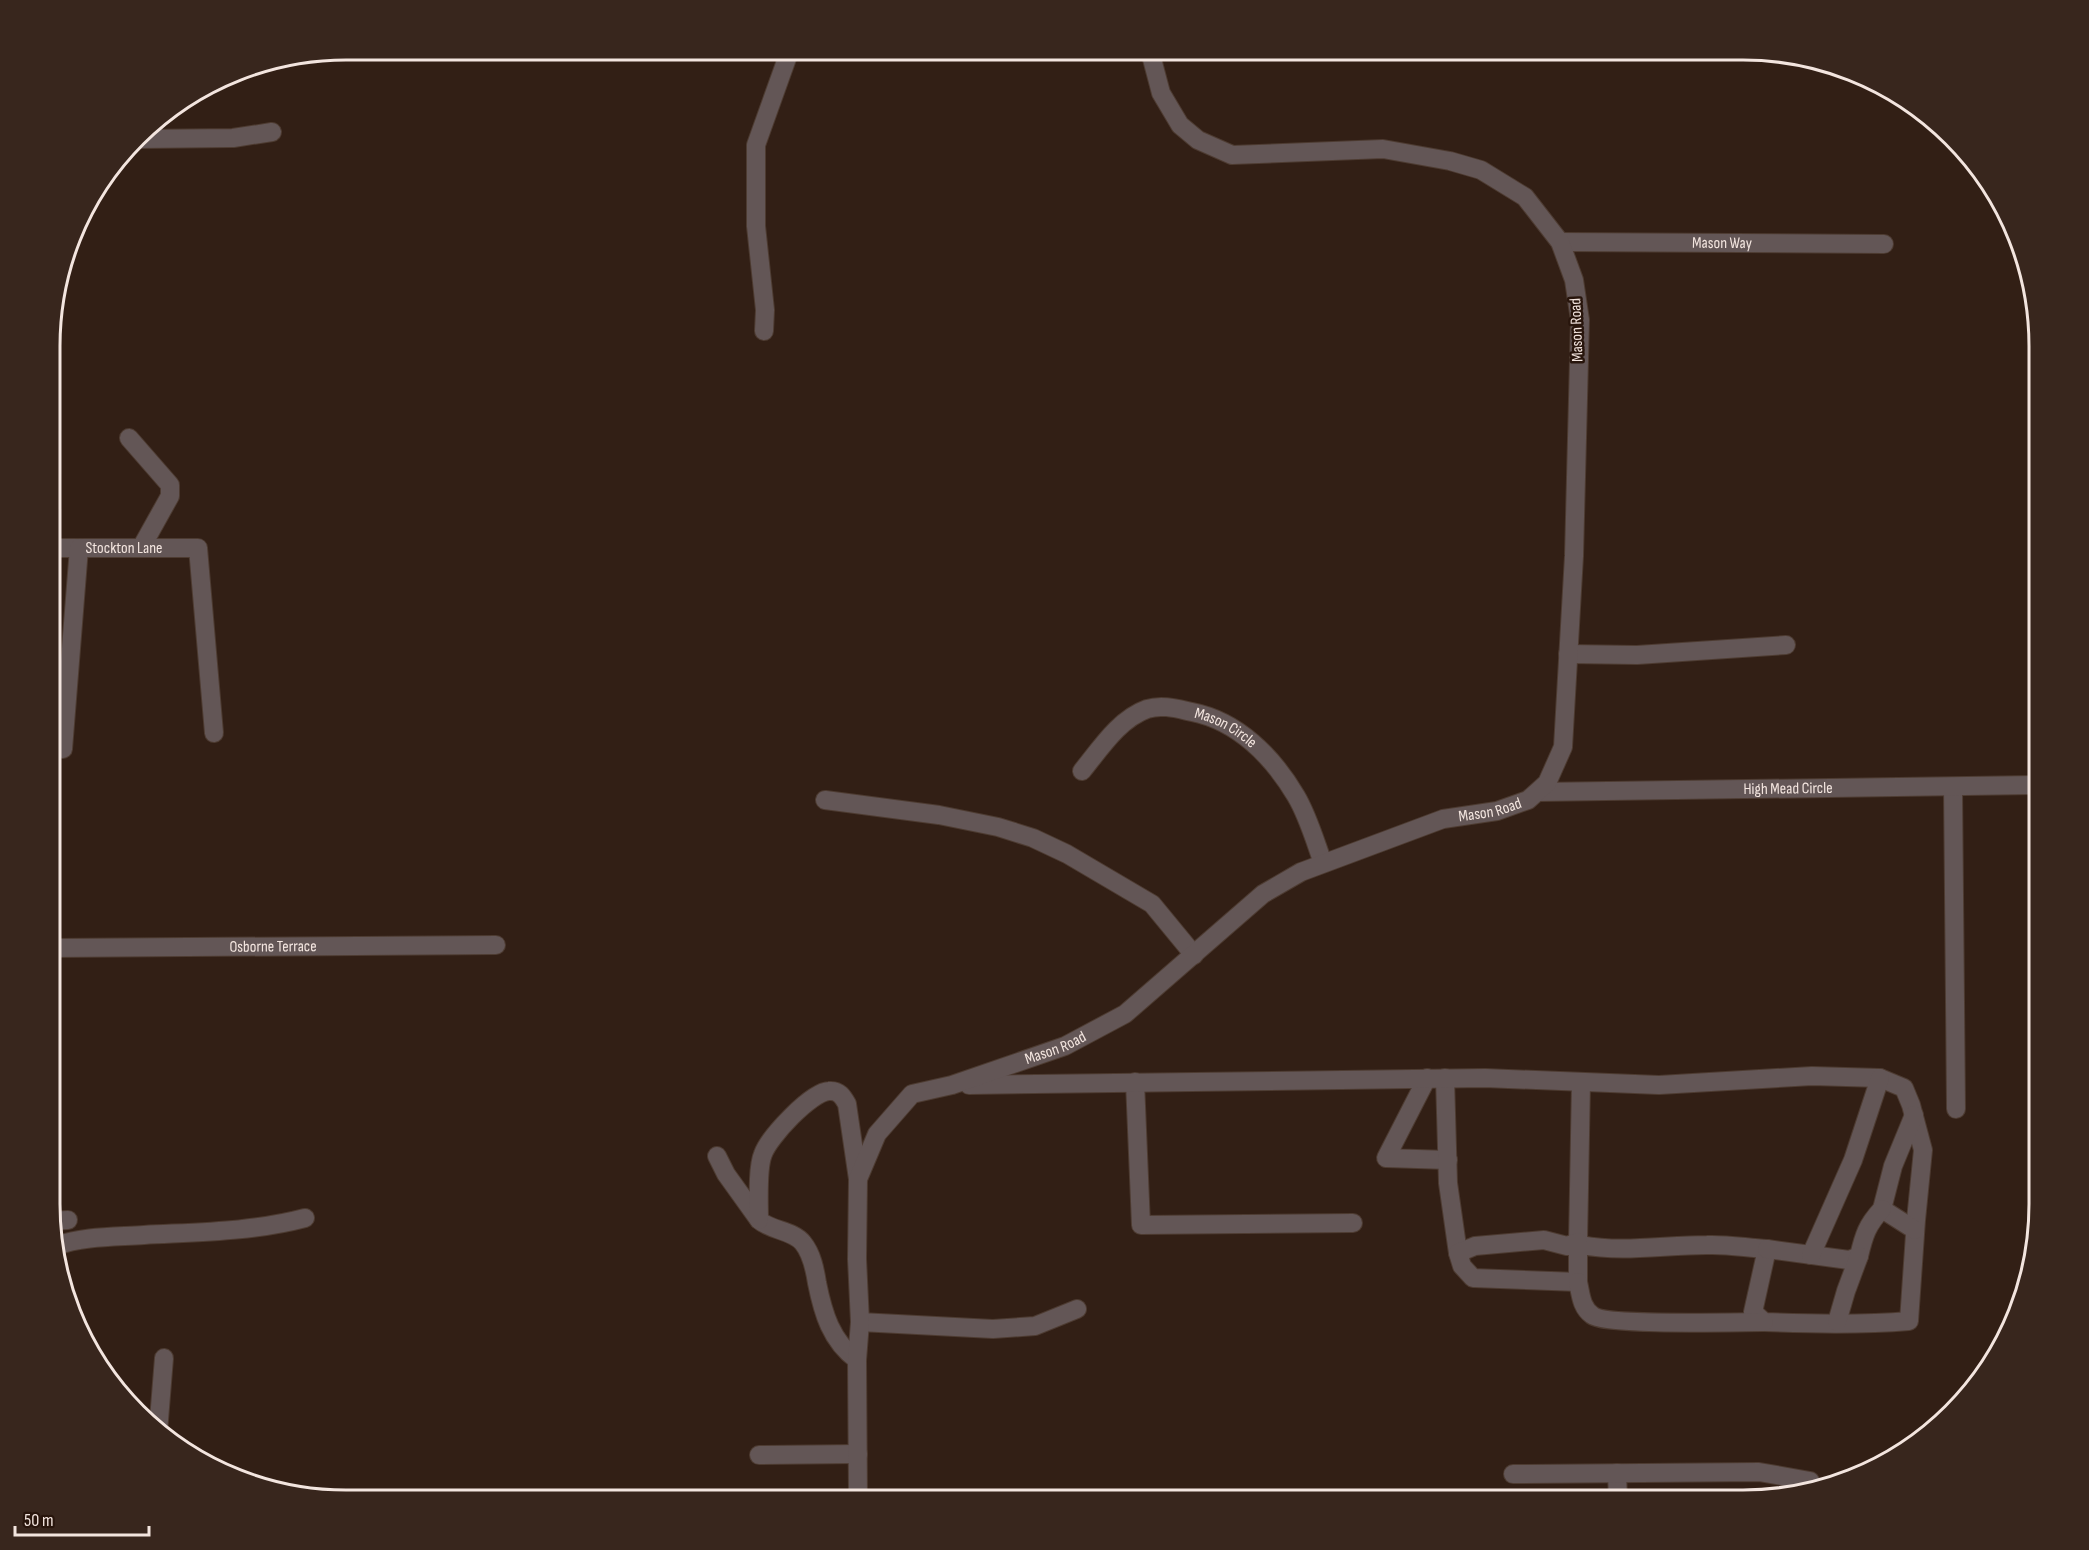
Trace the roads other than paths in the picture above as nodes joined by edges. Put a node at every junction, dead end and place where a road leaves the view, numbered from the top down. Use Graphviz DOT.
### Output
graph roads {
  1 [pos="786,60"];
  2 [pos="1153,60"];
  3 [pos="272,132"];
  4 [pos="149,139"];
  5 [pos="1560,242"];
  6 [pos="1884,244"];
  7 [pos="764,332"];
  8 [pos="129,438"];
  9 [pos="60,548"];
  10 [pos="79,548"];
  11 [pos="141,548"];
  12 [pos="1786,645"];
  13 [pos="1568,654"];
  14 [pos="214,733"];
  15 [pos="63,749"];
  16 [pos="1082,771"];
  17 [pos="2029,785"];
  18 [pos="1953,787"];
  19 [pos="1538,792"];
  20 [pos="825,800"];
  21 [pos="1323,863"];
  22 [pos="496,945"];
  23 [pos="60,948"];
  24 [pos="1194,955"];
  25 [pos="1436,1078"];
  26 [pos="1880,1078"];
  27 [pos="1135,1082"];
  28 [pos="1581,1082"];
  29 [pos="952,1085"];
  30 [pos="1956,1109"];
  31 [pos="1914,1115"];
  32 [pos="717,1156"];
  33 [pos="1448,1160"];
  34 [pos="858,1179"];
  35 [pos="1882,1209"];
  36 [pos="305,1218"];
  37 [pos="759,1220"];
  38 [pos="1353,1223"];
  39 [pos="1915,1230"];
  40 [pos="1578,1242"];
  41 [pos="62,1244"];
  42 [pos="1767,1250"];
  43 [pos="1458,1253"];
  44 [pos="1811,1255"];
  45 [pos="1859,1256"];
  46 [pos="1578,1282"];
  47 [pos="1077,1310"];
  48 [pos="860,1322"];
  49 [pos="1764,1322"];
  50 [pos="1838,1322"];
  51 [pos="164,1358"];
  52 [pos="857,1360"];
  53 [pos="159,1421"];
  54 [pos="858,1454"];
  55 [pos="759,1455"];
  56 [pos="1617,1473"];
  57 [pos="1513,1474"];
  58 [pos="1810,1482"];
  59 [pos="858,1490"];
  60 [pos="1618,1490"];
  1 -- 7 [label="street"];
  2 -- 5 [label="street, Mason Road"];
  3 -- 4 [label="street"];
  5 -- 6 [label="street, Mason Way"];
  5 -- 13 [label="street, Mason Road"];
  8 -- 11 [label="street"];
  9 -- 10 [label="street, Stockton Lane"];
  10 -- 11 [label="street, Stockton Lane"];
  10 -- 15 [label="street"];
  11 -- 14 [label="street, Stockton Lane"];
  12 -- 13 [label="street"];
  13 -- 19 [label="street, Mason Road"];
  16 -- 21 [label="street, Mason Circle"];
  17 -- 18 [label="street, High Mead Circle"];
  18 -- 19 [label="street, High Mead Circle"];
  18 -- 30 [label="street"];
  19 -- 21 [label="street, Mason Road"];
  20 -- 24 [label="street"];
  21 -- 24 [label="street, Mason Road"];
  22 -- 23 [label="street, Osborne Terrace"];
  24 -- 29 [label="street, Mason Road"];
  25 -- 27 [label="street"];
  25 -- 28 [label="street"];
  25 -- 33 [label="street"];
  25 -- 33 [label="street"];
  26 -- 28 [label="street"];
  26 -- 31 [label="street"];
  26 -- 44 [label="street"];
  27 -- 29 [label="street"];
  27 -- 38 [label="street"];
  28 -- 40 [label="street"];
  29 -- 34 [label="street, Mason Road"];
  31 -- 35 [label="street"];
  31 -- 39 [label="street"];
  32 -- 37 [label="street"];
  33 -- 43 [label="street"];
  34 -- 37 [label="street"];
  34 -- 48 [label="street, Mason Road"];
  35 -- 39 [label="street"];
  35 -- 45 [label="street"];
  36 -- 41 [label="street"];
  37 -- 52 [label="street"];
  39 -- 50 [label="street"];
  40 -- 42 [label="street"];
  40 -- 43 [label="street"];
  40 -- 46 [label="street"];
  42 -- 44 [label="street"];
  42 -- 49 [label="street"];
  43 -- 46 [label="street"];
  44 -- 45 [label="street"];
  45 -- 50 [label="street"];
  46 -- 49 [label="street"];
  47 -- 48 [label="street"];
  48 -- 52 [label="street, Mason Road"];
  49 -- 50 [label="street"];
  51 -- 53 [label="street"];
  52 -- 54 [label="street, Mason Road"];
  54 -- 55 [label="street"];
  54 -- 59 [label="street, Mason Road"];
  56 -- 57 [label="street"];
  56 -- 58 [label="street"];
  56 -- 60 [label="street"];
}
